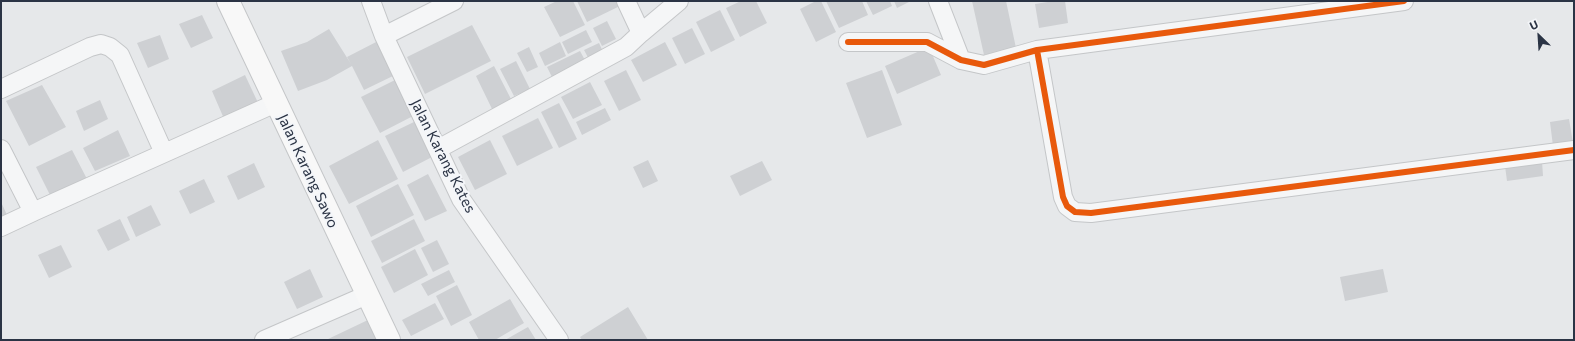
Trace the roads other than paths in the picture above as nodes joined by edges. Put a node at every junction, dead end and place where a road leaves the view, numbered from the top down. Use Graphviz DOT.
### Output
graph roads {
  1 [pos="371,1"];
  2 [pos="454,1"];
  3 [pos="626,1"];
  4 [pos="679,1"];
  5 [pos="938,1"];
  6 [pos="1404,1"];
  7 [pos="230,2"];
  8 [pos="641,33"];
  9 [pos="384,36"];
  10 [pos="848,42"];
  11 [pos="1037,50"];
  12 [pos="961,60"];
  13 [pos="1,89"];
  14 [pos="276,103"];
  15 [pos="1,149"];
  16 [pos="438,149"];
  17 [pos="1574,150"];
  18 [pos="164,153"];
  19 [pos="33,212"];
  20 [pos="1,227"];
  21 [pos="367,296"];
  22 [pos="264,340"];
  23 [pos="389,340"];
  24 [pos="559,340"];
  1 -- 9 [label="street, Jalan Karang Kates"];
  2 -- 9 [label="street"];
  3 -- 8 [label="street"];
  4 -- 8 [label="street"];
  5 -- 12 [label="street"];
  6 -- 11 [label="street"];
  7 -- 14 [label="street, Jalan Karang Sawo"];
  8 -- 16 [label="street"];
  9 -- 16 [label="street, Jalan Karang Kates"];
  10 -- 12 [label="street"];
  11 -- 12 [label="street"];
  11 -- 17 [label="street"];
  13 -- 18 [label="street"];
  14 -- 18 [label="street"];
  14 -- 21 [label="street, Jalan Karang Sawo"];
  15 -- 19 [label="street"];
  16 -- 24 [label="street, Jalan Karang Kates"];
  18 -- 19 [label="street"];
  19 -- 20 [label="street"];
  21 -- 22 [label="street"];
  21 -- 23 [label="street, Jalan Karang Sawo"];
}
